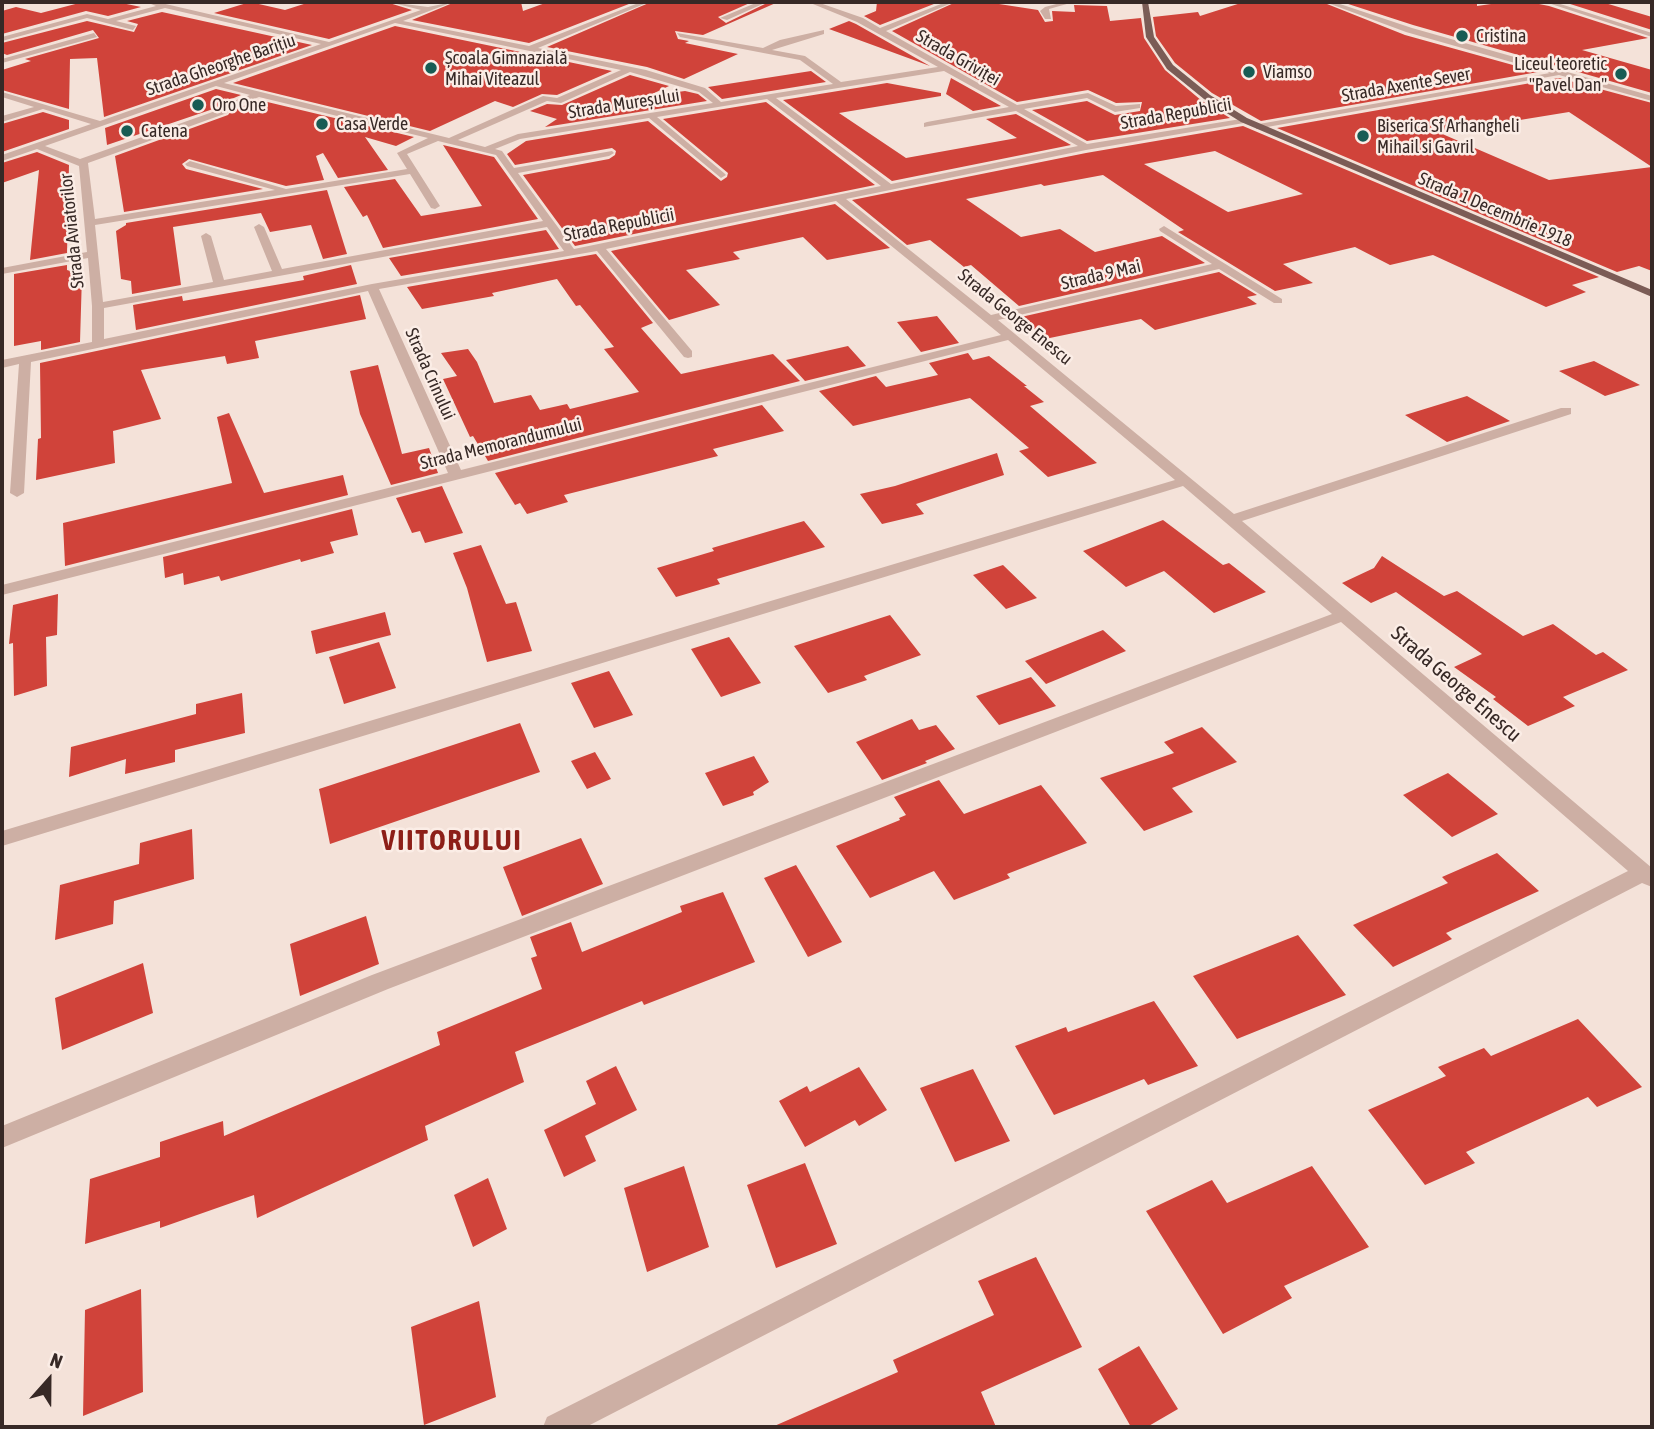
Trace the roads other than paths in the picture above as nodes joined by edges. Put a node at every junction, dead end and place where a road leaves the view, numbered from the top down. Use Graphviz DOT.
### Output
graph roads {
  1 [pos="149,2"];
  2 [pos="393,2"];
  3 [pos="450,2"];
  4 [pos="646,2"];
  5 [pos="764,2"];
  6 [pos="811,2"];
  7 [pos="951,2"];
  8 [pos="1071,2"];
  9 [pos="1145,2"];
  10 [pos="1328,2"];
  11 [pos="1548,2"];
  12 [pos="166,6"];
  13 [pos="428,9"];
  14 [pos="1048,17"];
  15 [pos="724,19"];
  16 [pos="109,21"];
  17 [pos="394,21"];
  18 [pos="133,28"];
  19 [pos="880,31"];
  20 [pos="821,32"];
  21 [pos="94,35"];
  22 [pos="680,35"];
  23 [pos="1652,36"];
  24 [pos="2,39"];
  25 [pos="330,44"];
  26 [pos="532,48"];
  27 [pos="763,51"];
  28 [pos="2,62"];
  29 [pos="18,68"];
  30 [pos="945,68"];
  31 [pos="630,69"];
  32 [pos="1559,74"];
  33 [pos="216,84"];
  34 [pos="840,85"];
  35 [pos="2,94"];
  36 [pos="259,94"];
  37 [pos="769,97"];
  38 [pos="1652,99"];
  39 [pos="720,105"];
  40 [pos="1137,106"];
  41 [pos="43,107"];
  42 [pos="1014,108"];
  43 [pos="651,116"];
  44 [pos="2,119"];
  45 [pos="1244,120"];
  46 [pos="101,124"];
  47 [pos="927,125"];
  48 [pos="1259,127"];
  49 [pos="439,137"];
  50 [pos="452,140"];
  51 [pos="37,146"];
  52 [pos="1086,147"];
  53 [pos="487,149"];
  54 [pos="609,153"];
  55 [pos="2,158"];
  56 [pos="80,162"];
  57 [pos="190,164"];
  58 [pos="413,171"];
  59 [pos="512,171"];
  60 [pos="721,175"];
  61 [pos="890,188"];
  62 [pos="289,191"];
  63 [pos="838,198"];
  64 [pos="435,206"];
  65 [pos="89,223"];
  66 [pos="550,223"];
  67 [pos="259,227"];
  68 [pos="1164,229"];
  69 [pos="206,236"];
  70 [pos="599,247"];
  71 [pos="571,253"];
  72 [pos="93,254"];
  73 [pos="1221,265"];
  74 [pos="2,271"];
  75 [pos="278,273"];
  76 [pos="219,283"];
  77 [pos="372,287"];
  78 [pos="1652,294"];
  79 [pos="1278,301"];
  80 [pos="98,306"];
  81 [pos="988,319"];
  82 [pos="1010,336"];
  83 [pos="98,344"];
  84 [pos="688,354"];
  85 [pos="25,360"];
  86 [pos="2,364"];
  87 [pos="1566,411"];
  88 [pos="456,475"];
  89 [pos="1185,481"];
  90 [pos="17,493"];
  91 [pos="1232,520"];
  92 [pos="2,590"];
  93 [pos="1345,615"];
  94 [pos="2,839"];
  95 [pos="1648,877"];
  96 [pos="2,1137"];
  97 [pos="557,1427"];
  1 -- 12 [label="street"];
  2 -- 13 [label="street"];
  3 -- 13 [label="street, Strada Gheorghe Barițiu"];
  4 -- 26 [label="street"];
  5 -- 15 [label="street"];
  6 -- 19 [label="street, Strada Griviței"];
  7 -- 19 [label="street"];
  8 -- 14 [label="street"];
  9 -- 45 [label="main road, Strada 1 Decembrie 1918"];
  10 -- 32 [label="street"];
  11 -- 23 [label="street"];
  12 -- 16 [label="street"];
  12 -- 25 [label="street"];
  13 -- 17 [label="street, Strada Gheorghe Barițiu"];
  16 -- 18 [label="street"];
  16 -- 24 [label="street"];
  17 -- 25 [label="street, Strada Gheorghe Barițiu"];
  17 -- 26 [label="street"];
  19 -- 30 [label="street, Strada Griviței"];
  20 -- 27 [label="street"];
  21 -- 28 [label="street"];
  22 -- 27 [label="street"];
  25 -- 33 [label="street, Strada Gheorghe Barițiu"];
  26 -- 31 [label="street"];
  27 -- 34 [label="street"];
  28 -- 29 [label="street"];
  30 -- 34 [label="street, Strada Mureșului"];
  30 -- 42 [label="street, Strada Griviței"];
  31 -- 39 [label="street"];
  31 -- 50 [label="street"];
  32 -- 38 [label="street"];
  32 -- 48 [label="street, Strada Axente Sever"];
  33 -- 36 [label="street"];
  33 -- 46 [label="street, Strada Gheorghe Barițiu"];
  34 -- 37 [label="street, Strada Mureșului"];
  35 -- 41 [label="street"];
  36 -- 49 [label="street"];
  36 -- 56 [label="street"];
  37 -- 39 [label="street, Strada Mureșului"];
  37 -- 61 [label="street"];
  39 -- 43 [label="street, Strada Mureșului"];
  40 -- 42 [label="street"];
  41 -- 44 [label="street"];
  41 -- 46 [label="street"];
  42 -- 47 [label="street"];
  42 -- 52 [label="street, Strada Griviței"];
  43 -- 53 [label="street, Strada Mureșului"];
  43 -- 60 [label="street"];
  45 -- 48 [label="main road, Strada 1 Decembrie 1918"];
  45 -- 52 [label="street, Strada Republicii"];
  46 -- 51 [label="street, Strada Gheorghe Barițiu"];
  48 -- 78 [label="main road, Strada 1 Decembrie 1918"];
  49 -- 50 [label="street"];
  49 -- 58 [label="street"];
  50 -- 53 [label="street"];
  51 -- 55 [label="street, Strada Gheorghe Barițiu"];
  51 -- 56 [label="street, Strada Aviatorilor"];
  52 -- 61 [label="street, Strada Republicii"];
  53 -- 59 [label="street"];
  54 -- 59 [label="street"];
  56 -- 65 [label="street, Strada Aviatorilor"];
  57 -- 62 [label="street"];
  58 -- 62 [label="street"];
  58 -- 64 [label="street"];
  59 -- 66 [label="street"];
  61 -- 63 [label="street, Strada Republicii"];
  62 -- 65 [label="street"];
  63 -- 70 [label="street, Strada Republicii"];
  63 -- 81 [label="street, Strada George Enescu"];
  65 -- 72 [label="street, Strada Aviatorilor"];
  66 -- 71 [label="street"];
  66 -- 75 [label="street"];
  67 -- 75 [label="street"];
  68 -- 73 [label="street"];
  69 -- 76 [label="street"];
  70 -- 71 [label="street, Strada Republicii"];
  70 -- 84 [label="street"];
  71 -- 77 [label="street, Strada Republicii"];
  72 -- 74 [label="street"];
  72 -- 80 [label="street, Strada Aviatorilor"];
  73 -- 79 [label="street"];
  73 -- 81 [label="street, Strada 9 Mai"];
  75 -- 76 [label="street"];
  76 -- 80 [label="street"];
  77 -- 83 [label="street, Strada Republicii"];
  77 -- 88 [label="street, Strada Crinului"];
  80 -- 83 [label="street, Strada Aviatorilor"];
  81 -- 82 [label="street, Strada George Enescu"];
  82 -- 88 [label="street, Strada Memorandumului"];
  82 -- 89 [label="street, Strada George Enescu"];
  83 -- 85 [label="street, Strada Republicii"];
  85 -- 86 [label="street, Strada Republicii"];
  85 -- 90 [label="street"];
  87 -- 91 [label="street"];
  88 -- 92 [label="street, Strada Memorandumului"];
  89 -- 91 [label="street, Strada George Enescu"];
  89 -- 94 [label="street"];
  91 -- 93 [label="street, Strada George Enescu"];
  93 -- 95 [label="street, Strada George Enescu"];
  93 -- 96 [label="street"];
  95 -- 97 [label="street"];
}
